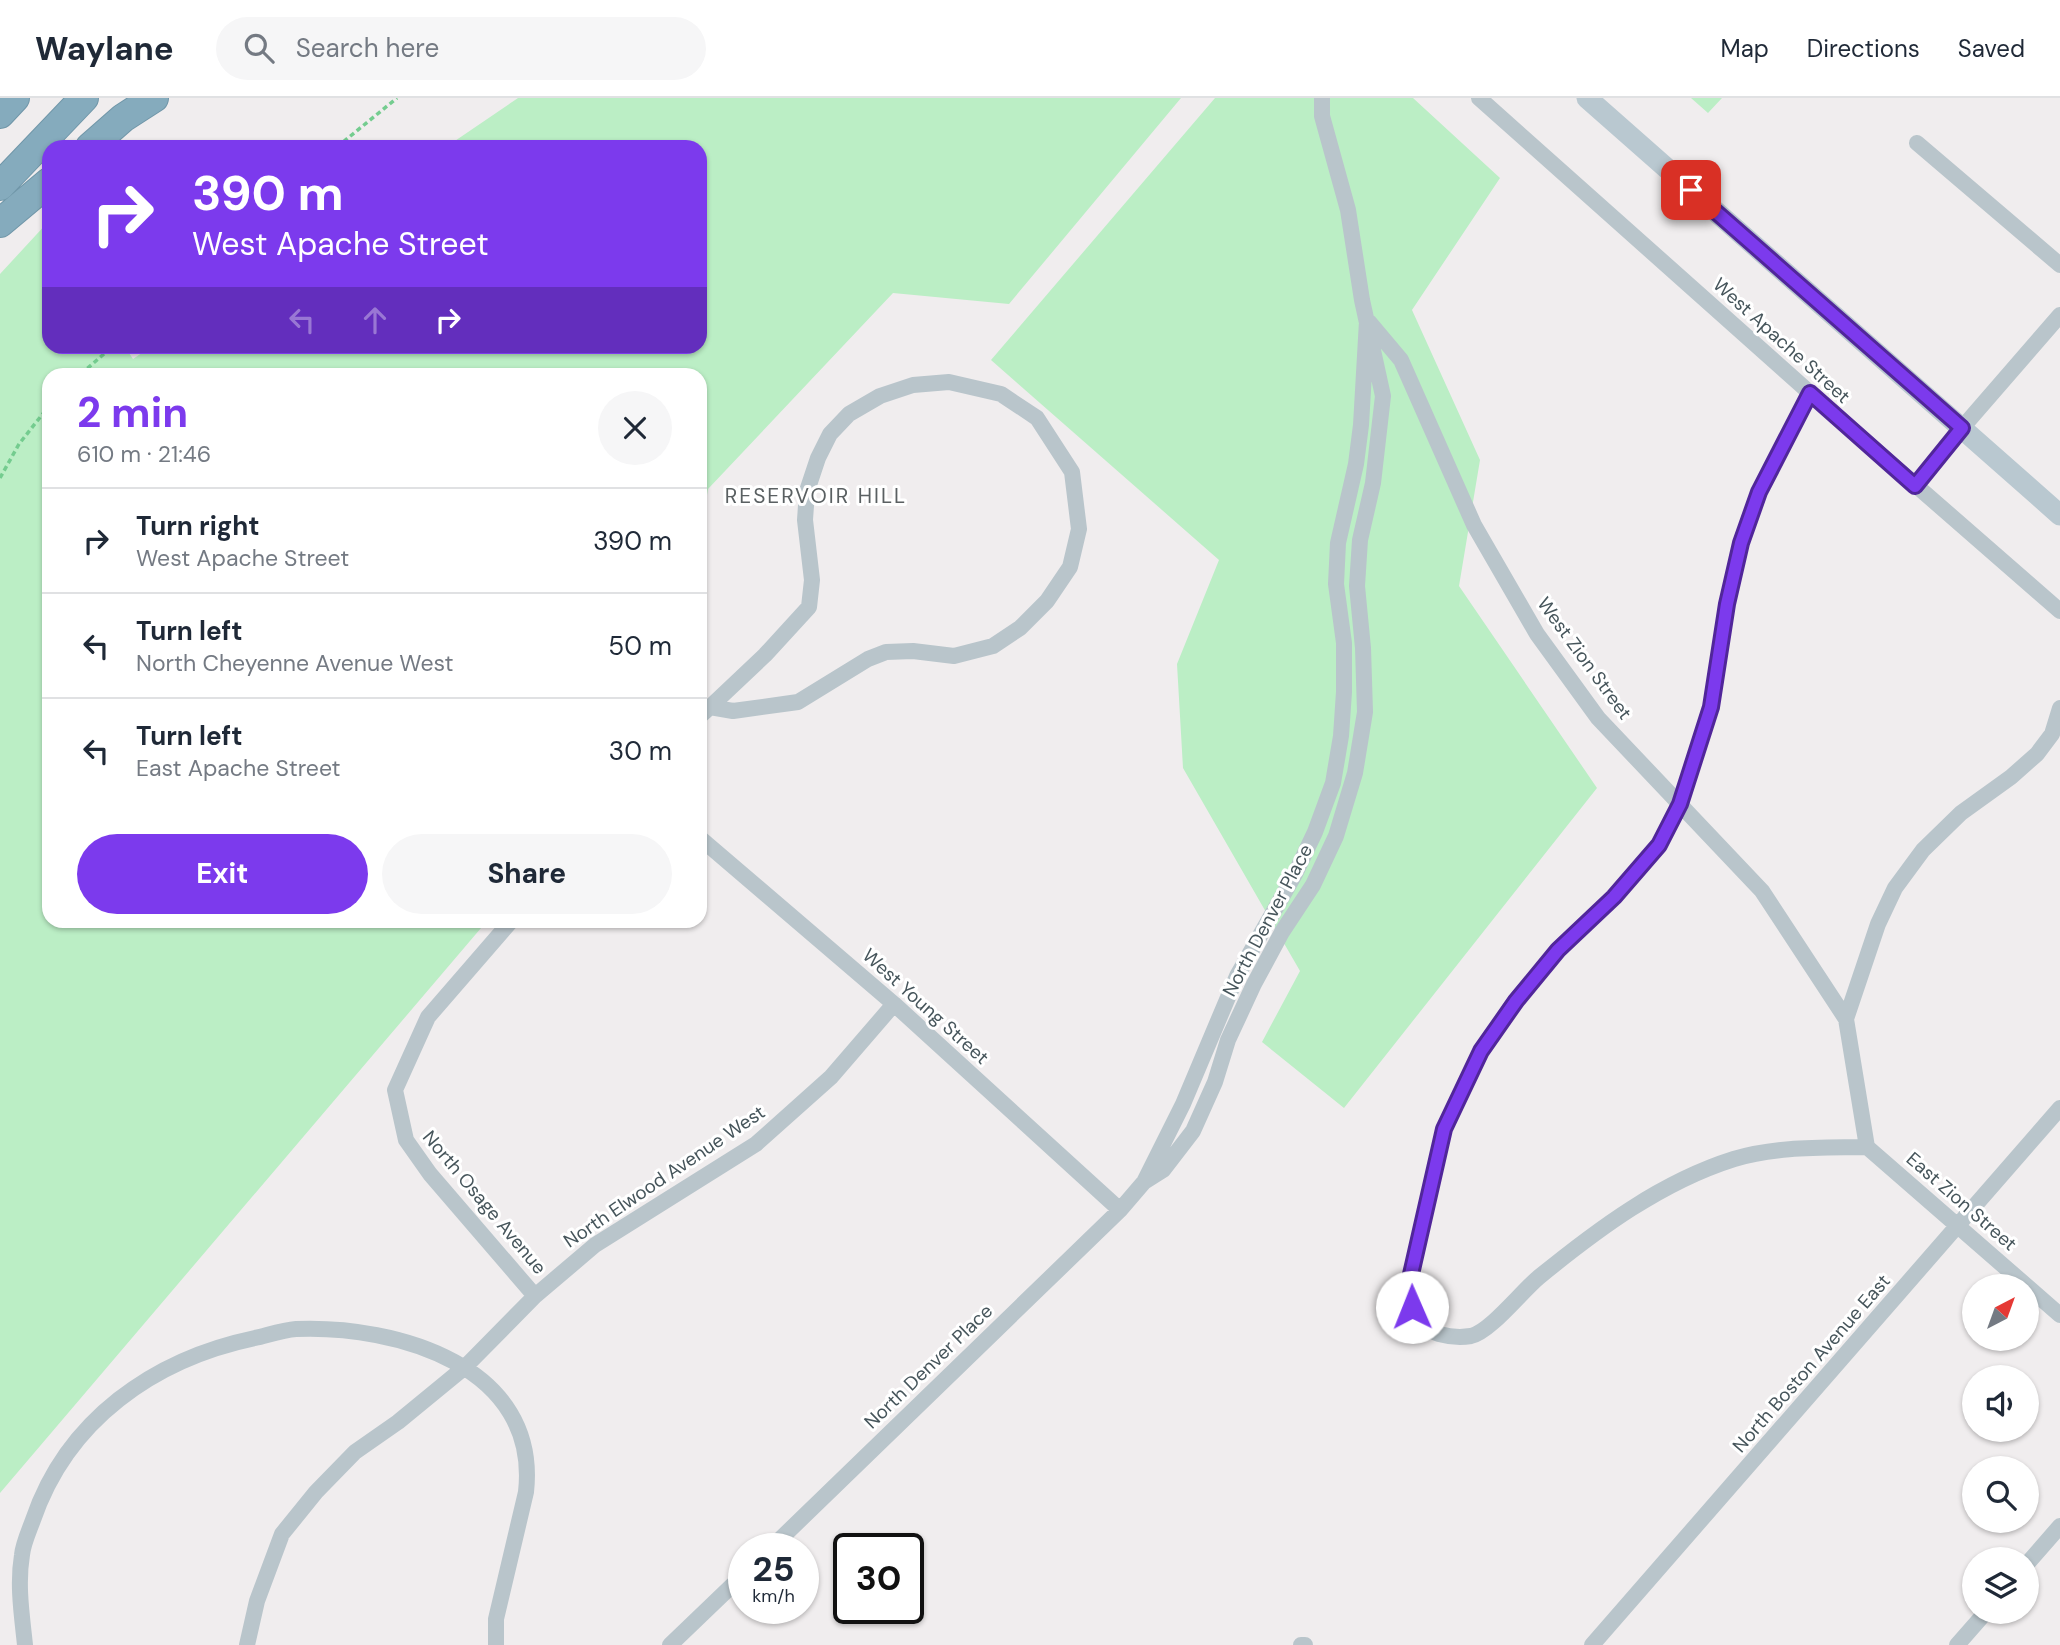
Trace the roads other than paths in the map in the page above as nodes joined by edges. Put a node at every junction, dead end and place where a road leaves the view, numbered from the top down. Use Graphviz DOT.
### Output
graph roads {
  1 [pos="15,98"];
  2 [pos="84,98"];
  3 [pos="154,98"];
  4 [pos="1322,98"];
  5 [pos="1479,98"];
  6 [pos="1587,98"];
  7 [pos="0,114"];
  8 [pos="44,140"];
  9 [pos="98,140"];
  10 [pos="42,142"];
  11 [pos="1917,143"];
  12 [pos="0,186"];
  13 [pos="42,188"];
  14 [pos="0,223"];
  15 [pos="2060,265"];
  16 [pos="2060,315"];
  17 [pos="1367,321"];
  18 [pos="1810,393"];
  19 [pos="1962,428"];
  20 [pos="1915,486"];
  21 [pos="2060,515"];
  22 [pos="2060,611"];
  23 [pos="2060,708"];
  24 [pos="707,710"];
  25 [pos="707,712"];
  26 [pos="1680,804"];
  27 [pos="707,844"];
  28 [pos="505,928"];
  29 [pos="894,1004"];
  30 [pos="1846,1019"];
  31 [pos="2060,1108"];
  32 [pos="1867,1147"];
  33 [pos="1144,1182"];
  34 [pos="1121,1210"];
  35 [pos="1958,1226"];
  36 [pos="536,1296"];
  37 [pos="2060,1315"];
  38 [pos="465,1367"];
  39 [pos="2060,1526"];
  40 [pos="787,1533"];
  41 [pos="2039,1550"];
  42 [pos="728,1589"];
  43 [pos="1975,1624"];
  44 [pos="25,1645"];
  45 [pos="247,1645"];
  46 [pos="496,1645"];
  47 [pos="670,1645"];
  48 [pos="1592,1645"];
  49 [pos="1957,1645"];
  1 -- 7 [label="highway"];
  2 -- 8 [label="highway"];
  3 -- 9 [label="highway"];
  4 -- 17 [label="street, North Denver Place"];
  5 -- 18 [label="street, West Apache Street"];
  6 -- 19 [label="main road"];
  10 -- 12 [label="highway"];
  11 -- 15 [label="street"];
  13 -- 14 [label="highway"];
  16 -- 19 [label="street"];
  17 -- 26 [label="street, West Zion Street"];
  17 -- 33 [label="street, North Denver Place"];
  17 -- 33 [label="street, North Denver Place"];
  18 -- 20 [label="street, West Apache Street"];
  18 -- 26 [label="street"];
  19 -- 20 [label="street"];
  19 -- 21 [label="main road"];
  20 -- 22 [label="street, West Apache Street"];
  23 -- 30 [label="street"];
  24 -- 25 [label="street"];
  26 -- 30 [label="street, West Zion Street"];
  26 -- 32 [label="street"];
  27 -- 29 [label="street, West Young Street"];
  28 -- 36 [label="street, North Osage Avenue"];
  29 -- 34 [label="street, West Young Street"];
  29 -- 36 [label="street, North Elwood Avenue West"];
  30 -- 32 [label="street"];
  31 -- 35 [label="street, North Boston Avenue East"];
  32 -- 35 [label="street, East Zion Street"];
  33 -- 34 [label="street, North Denver Place"];
  34 -- 40 [label="street, North Denver Place"];
  35 -- 37 [label="street, East Zion Street"];
  35 -- 48 [label="street, North Boston Avenue East"];
  36 -- 38 [label="street, North Elwood Avenue West"];
  38 -- 44 [label="street"];
  38 -- 45 [label="street, North Elwood Avenue West"];
  38 -- 46 [label="street"];
  39 -- 41 [label="street"];
  42 -- 47 [label="street"];
  43 -- 49 [label="street"];
}
